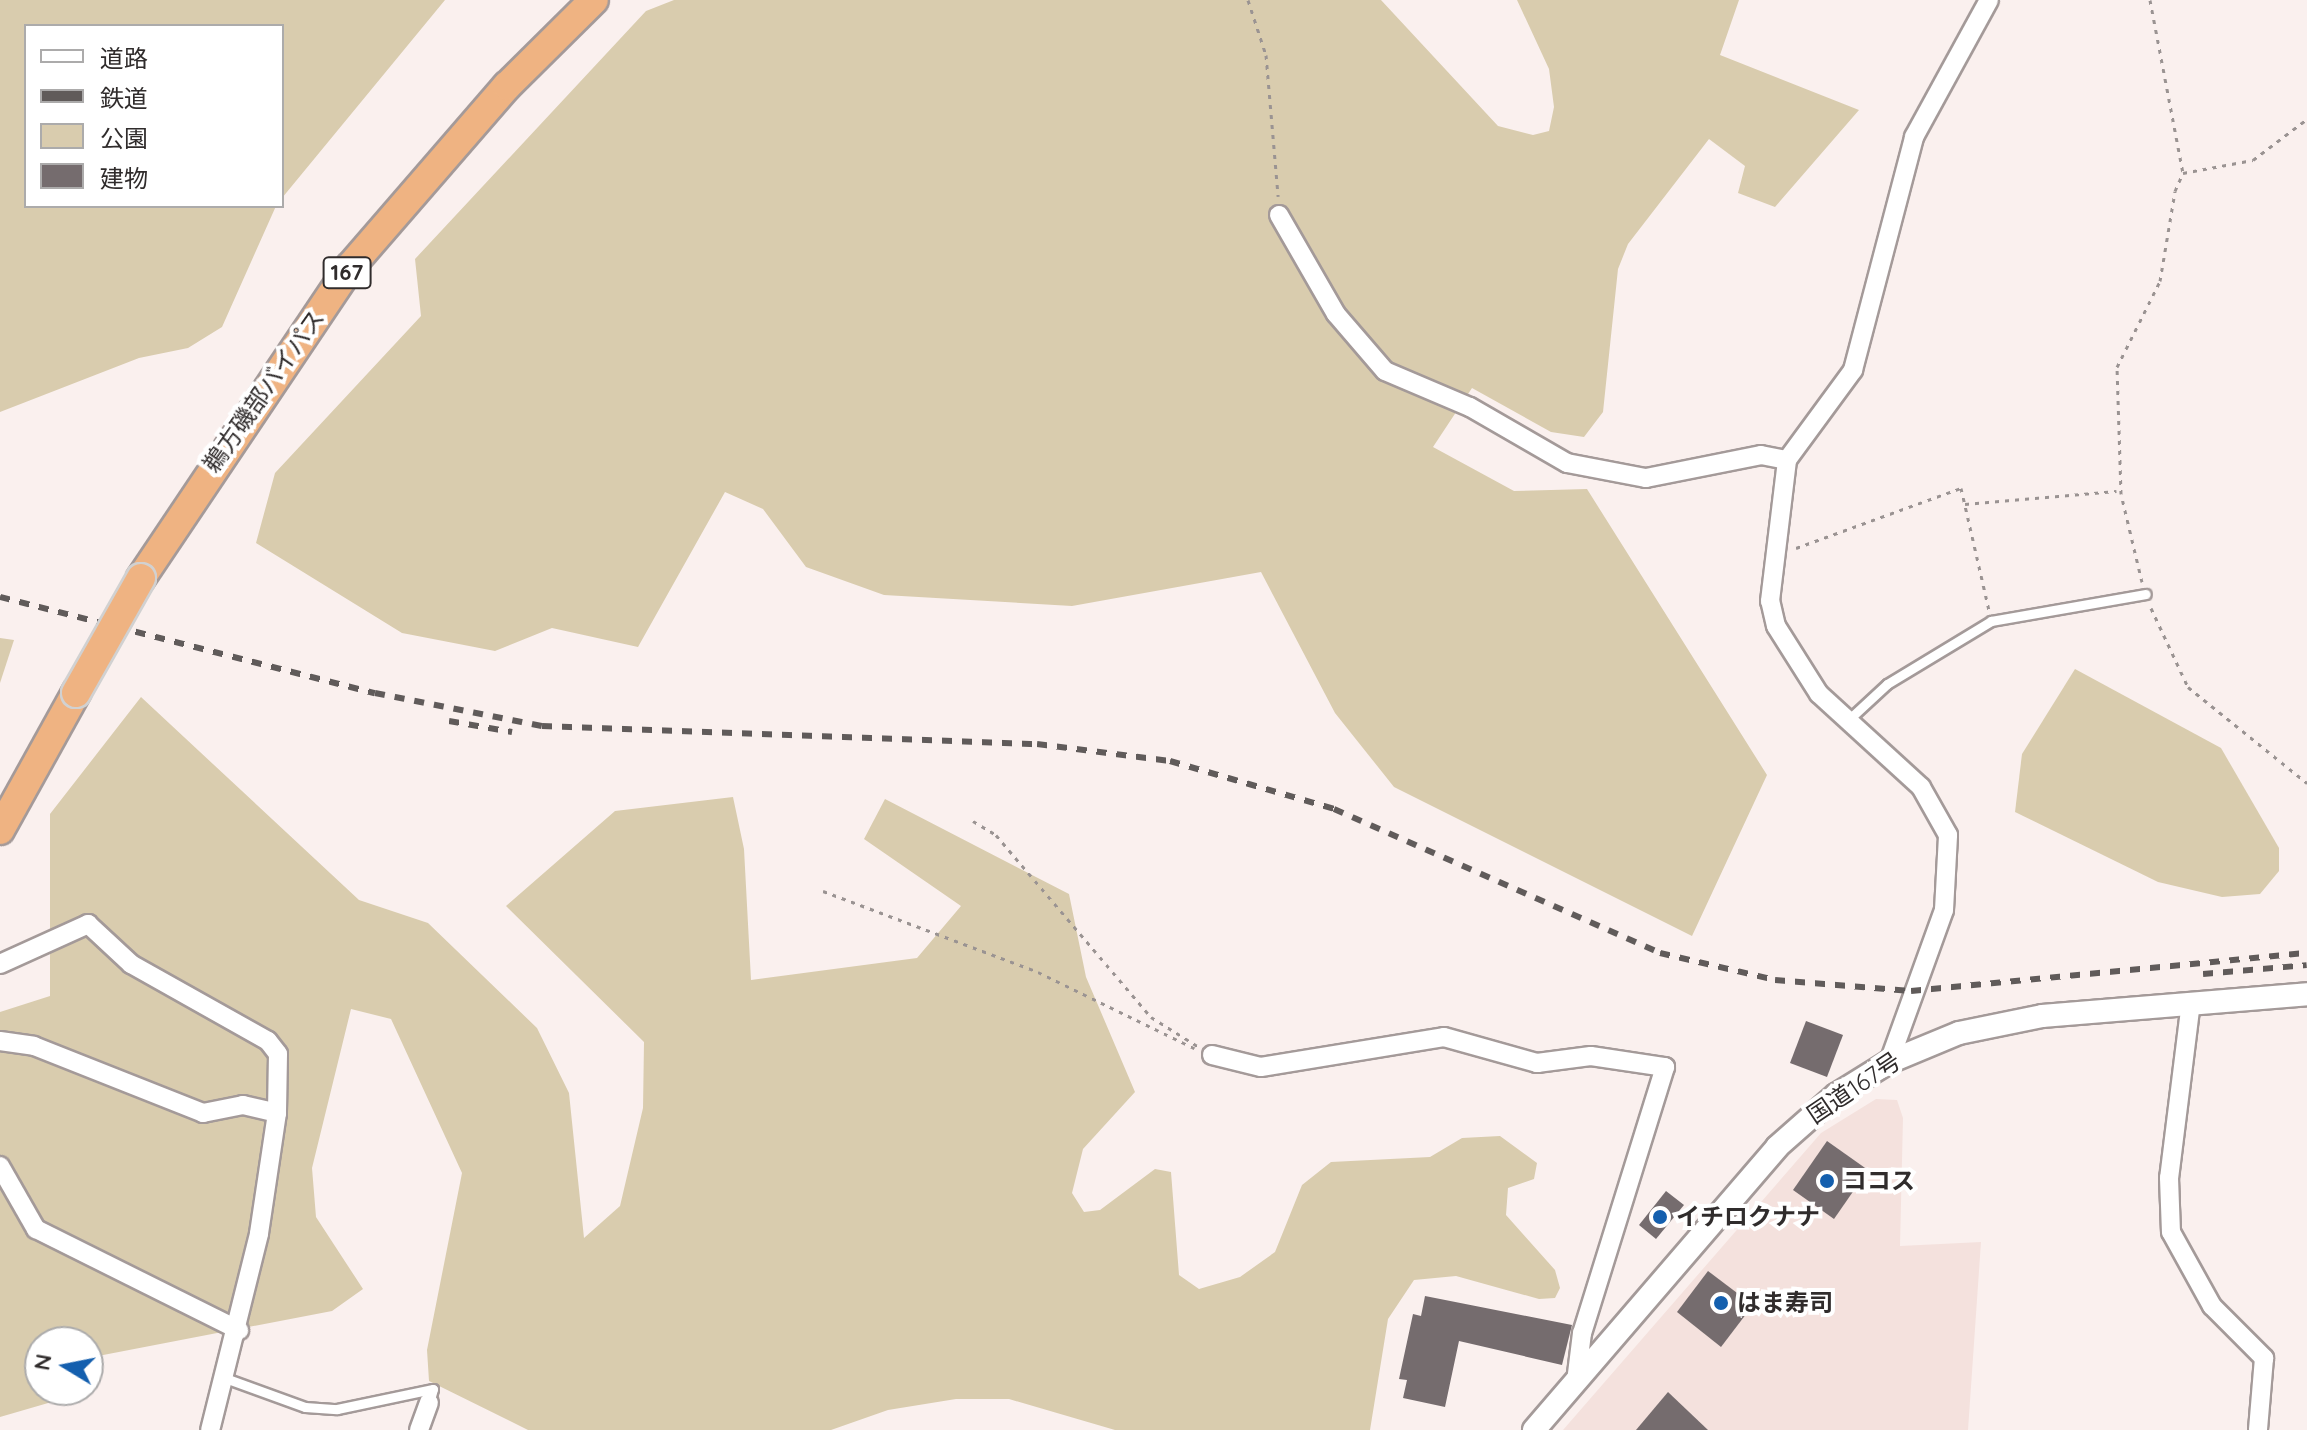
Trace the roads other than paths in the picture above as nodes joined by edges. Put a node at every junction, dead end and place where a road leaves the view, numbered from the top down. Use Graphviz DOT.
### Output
graph roads {
  1 [pos="594,0"];
  2 [pos="1989,0"];
  3 [pos="1279,215"];
  4 [pos="1787,460"];
  5 [pos="2146,594"];
  6 [pos="1846,722"];
  7 [pos="0,830"];
  8 [pos="0,964"];
  9 [pos="2307,994"];
  10 [pos="2191,1002"];
  11 [pos="0,1041"];
  12 [pos="1212,1055"];
  13 [pos="1889,1062"];
  14 [pos="277,1113"];
  15 [pos="0,1166"];
  16 [pos="239,1330"];
  17 [pos="225,1378"];
  18 [pos="1576,1382"];
  19 [pos="429,1403"];
  20 [pos="210,1430"];
  21 [pos="419,1430"];
  22 [pos="1534,1430"];
  23 [pos="2258,1430"];
  1 -- 7 [label="highway, 鵜方磯部バイパス / 167, bridge"];
  2 -- 4 [label="street"];
  3 -- 4 [label="street"];
  4 -- 6 [label="street"];
  5 -- 6 [label="lane"];
  6 -- 13 [label="street"];
  8 -- 14 [label="street"];
  9 -- 10 [label="street, 国道167号"];
  10 -- 13 [label="street, 国道167号"];
  10 -- 23 [label="street"];
  11 -- 14 [label="street"];
  12 -- 18 [label="street"];
  13 -- 18 [label="street, 国道167号"];
  14 -- 16 [label="street"];
  15 -- 16 [label="street"];
  16 -- 17 [label="street"];
  17 -- 19 [label="lane"];
  17 -- 20 [label="street"];
  18 -- 22 [label="street, 国道167号"];
  19 -- 21 [label="street"];
}
